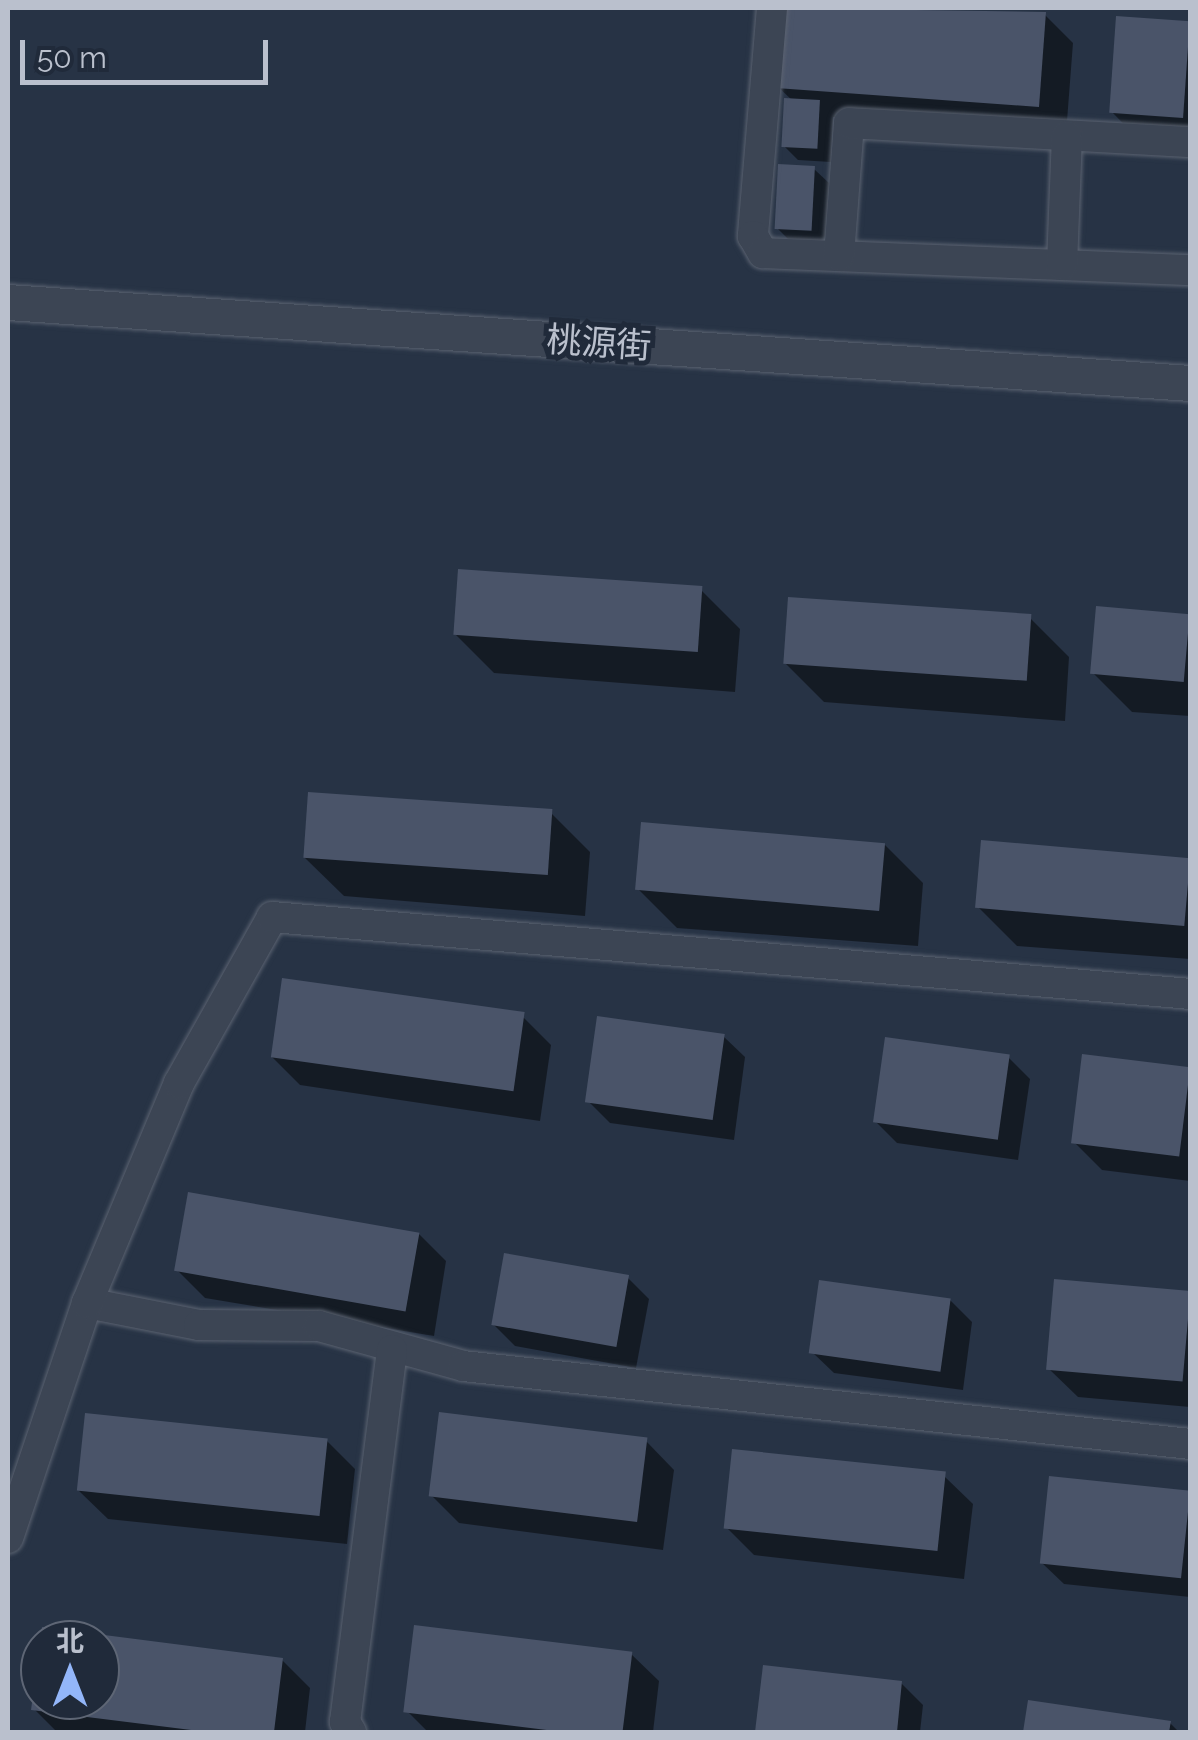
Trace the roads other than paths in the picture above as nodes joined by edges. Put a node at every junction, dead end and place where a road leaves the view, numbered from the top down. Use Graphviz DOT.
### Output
graph roads {
  1 [pos="772,8"];
  2 [pos="1067,136"];
  3 [pos="1190,142"];
  4 [pos="839,256"];
  5 [pos="1062,265"];
  6 [pos="1190,270"];
  7 [pos="8,302"];
  8 [pos="1190,383"];
  9 [pos="1190,994"];
  10 [pos="87,1304"];
  11 [pos="392,1350"];
  12 [pos="1190,1444"];
  13 [pos="8,1538"];
  14 [pos="350,1732"];
  1 -- 4 [label="street"];
  2 -- 3 [label="street"];
  2 -- 4 [label="street"];
  2 -- 5 [label="street"];
  4 -- 5 [label="street"];
  5 -- 6 [label="street"];
  7 -- 8 [label="street, 桃源街"];
  9 -- 10 [label="street"];
  10 -- 11 [label="street"];
  10 -- 13 [label="street"];
  11 -- 12 [label="street"];
  11 -- 14 [label="street"];
}
